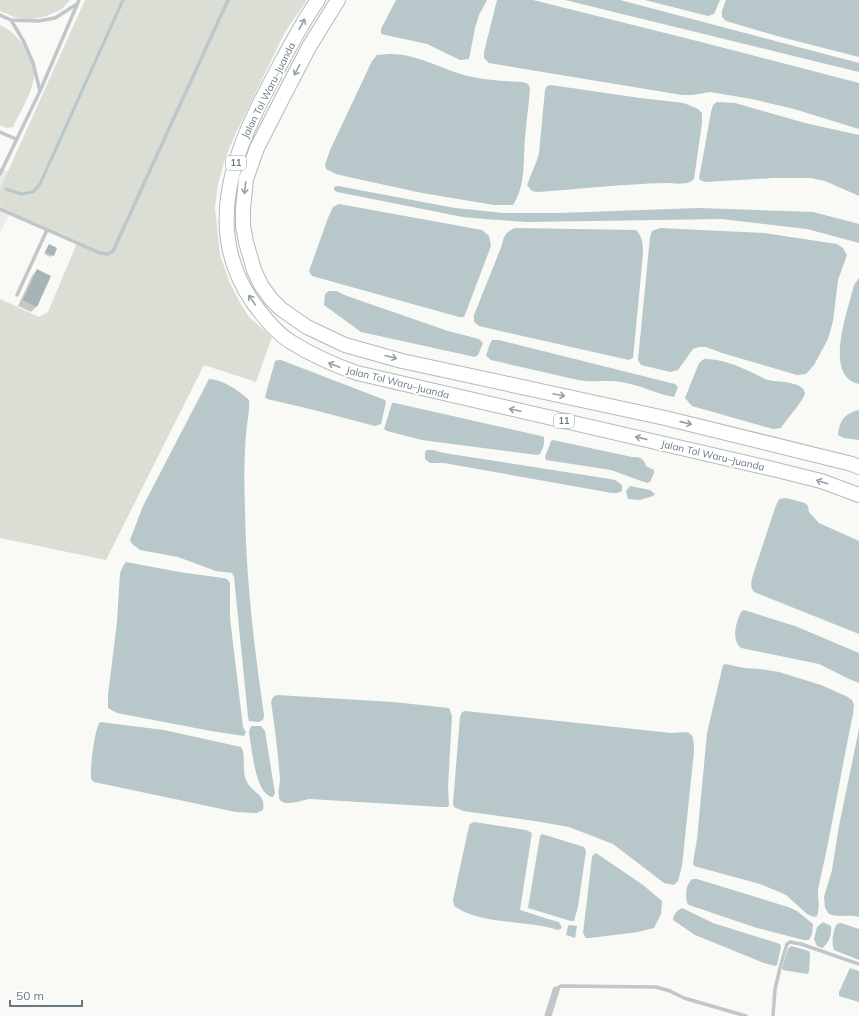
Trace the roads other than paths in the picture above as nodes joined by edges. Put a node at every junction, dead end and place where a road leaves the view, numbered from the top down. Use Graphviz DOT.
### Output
graph roads {
  1 [pos="228,0"];
  2 [pos="318,0"];
  3 [pos="338,0"];
  4 [pos="78,2"];
  5 [pos="0,15"];
  6 [pos="11,20"];
  7 [pos="40,90"];
  8 [pos="0,132"];
  9 [pos="16,139"];
  10 [pos="0,174"];
  11 [pos="0,209"];
  12 [pos="47,230"];
  13 [pos="17,295"];
  14 [pos="859,467"];
  15 [pos="859,495"];
  16 [pos="859,964"];
  17 [pos="556,990"];
  18 [pos="548,1016"];
  19 [pos="746,1016"];
  20 [pos="773,1016"];
  1 -- 12 [label="lane"];
  15 -- 2 [label="highway, Jalan Tol Waru–Juanda / 11, one-way"];
  3 -- 14 [label="highway, Jalan Tol Waru–Juanda / 11, one-way"];
  4 -- 6 [label="lane"];
  4 -- 7 [label="lane"];
  5 -- 6 [label="lane"];
  6 -- 7 [label="lane"];
  7 -- 9 [label="lane"];
  8 -- 9 [label="lane"];
  9 -- 10 [label="lane"];
  11 -- 12 [label="lane"];
  12 -- 13 [label="lane"];
  16 -- 20 [label="lane"];
  17 -- 18 [label="street"];
  17 -- 19 [label="lane"];
}
